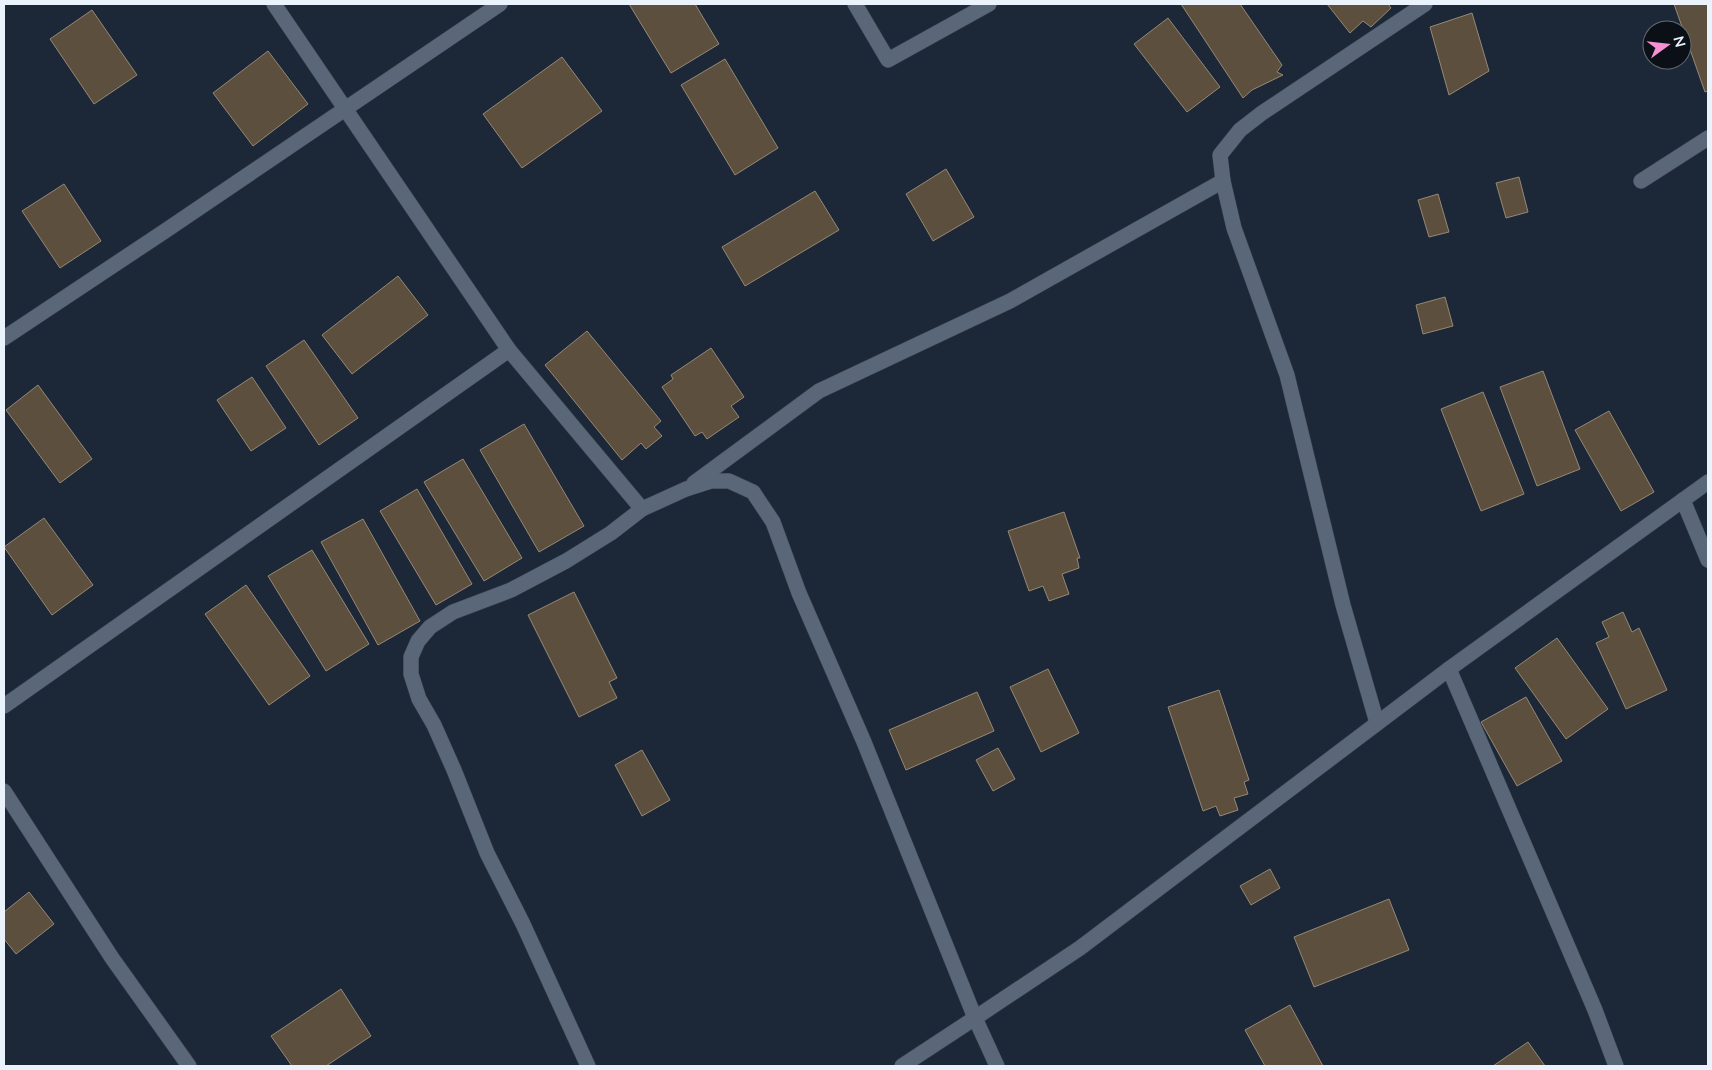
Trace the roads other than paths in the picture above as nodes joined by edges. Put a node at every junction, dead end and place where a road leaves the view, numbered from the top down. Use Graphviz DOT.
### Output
graph roads {
  1 [pos="274,4"];
  2 [pos="500,4"];
  3 [pos="855,4"];
  4 [pos="989,4"];
  5 [pos="1425,4"];
  6 [pos="344,108"];
  7 [pos="1708,138"];
  8 [pos="1223,181"];
  9 [pos="1641,181"];
  10 [pos="4,338"];
  11 [pos="509,350"];
  12 [pos="1708,482"];
  13 [pos="686,488"];
  14 [pos="1683,500"];
  15 [pos="642,509"];
  16 [pos="1708,560"];
  17 [pos="1449,669"];
  18 [pos="4,706"];
  19 [pos="1377,724"];
  20 [pos="4,791"];
  21 [pos="975,1018"];
  22 [pos="189,1066"];
  23 [pos="588,1066"];
  24 [pos="902,1066"];
  25 [pos="997,1066"];
  26 [pos="1616,1066"];
  1 -- 6 [label="street"];
  2 -- 6 [label="street"];
  3 -- 4 [label="street"];
  5 -- 8 [label="street"];
  6 -- 10 [label="street"];
  6 -- 11 [label="street"];
  7 -- 9 [label="street"];
  8 -- 13 [label="street"];
  8 -- 19 [label="street"];
  11 -- 15 [label="street"];
  11 -- 18 [label="street"];
  12 -- 14 [label="street"];
  13 -- 15 [label="street"];
  13 -- 21 [label="street"];
  14 -- 16 [label="street"];
  14 -- 17 [label="street"];
  15 -- 23 [label="street"];
  17 -- 19 [label="street"];
  17 -- 26 [label="street"];
  19 -- 21 [label="street"];
  20 -- 22 [label="street"];
  21 -- 24 [label="street"];
  21 -- 25 [label="street"];
}
